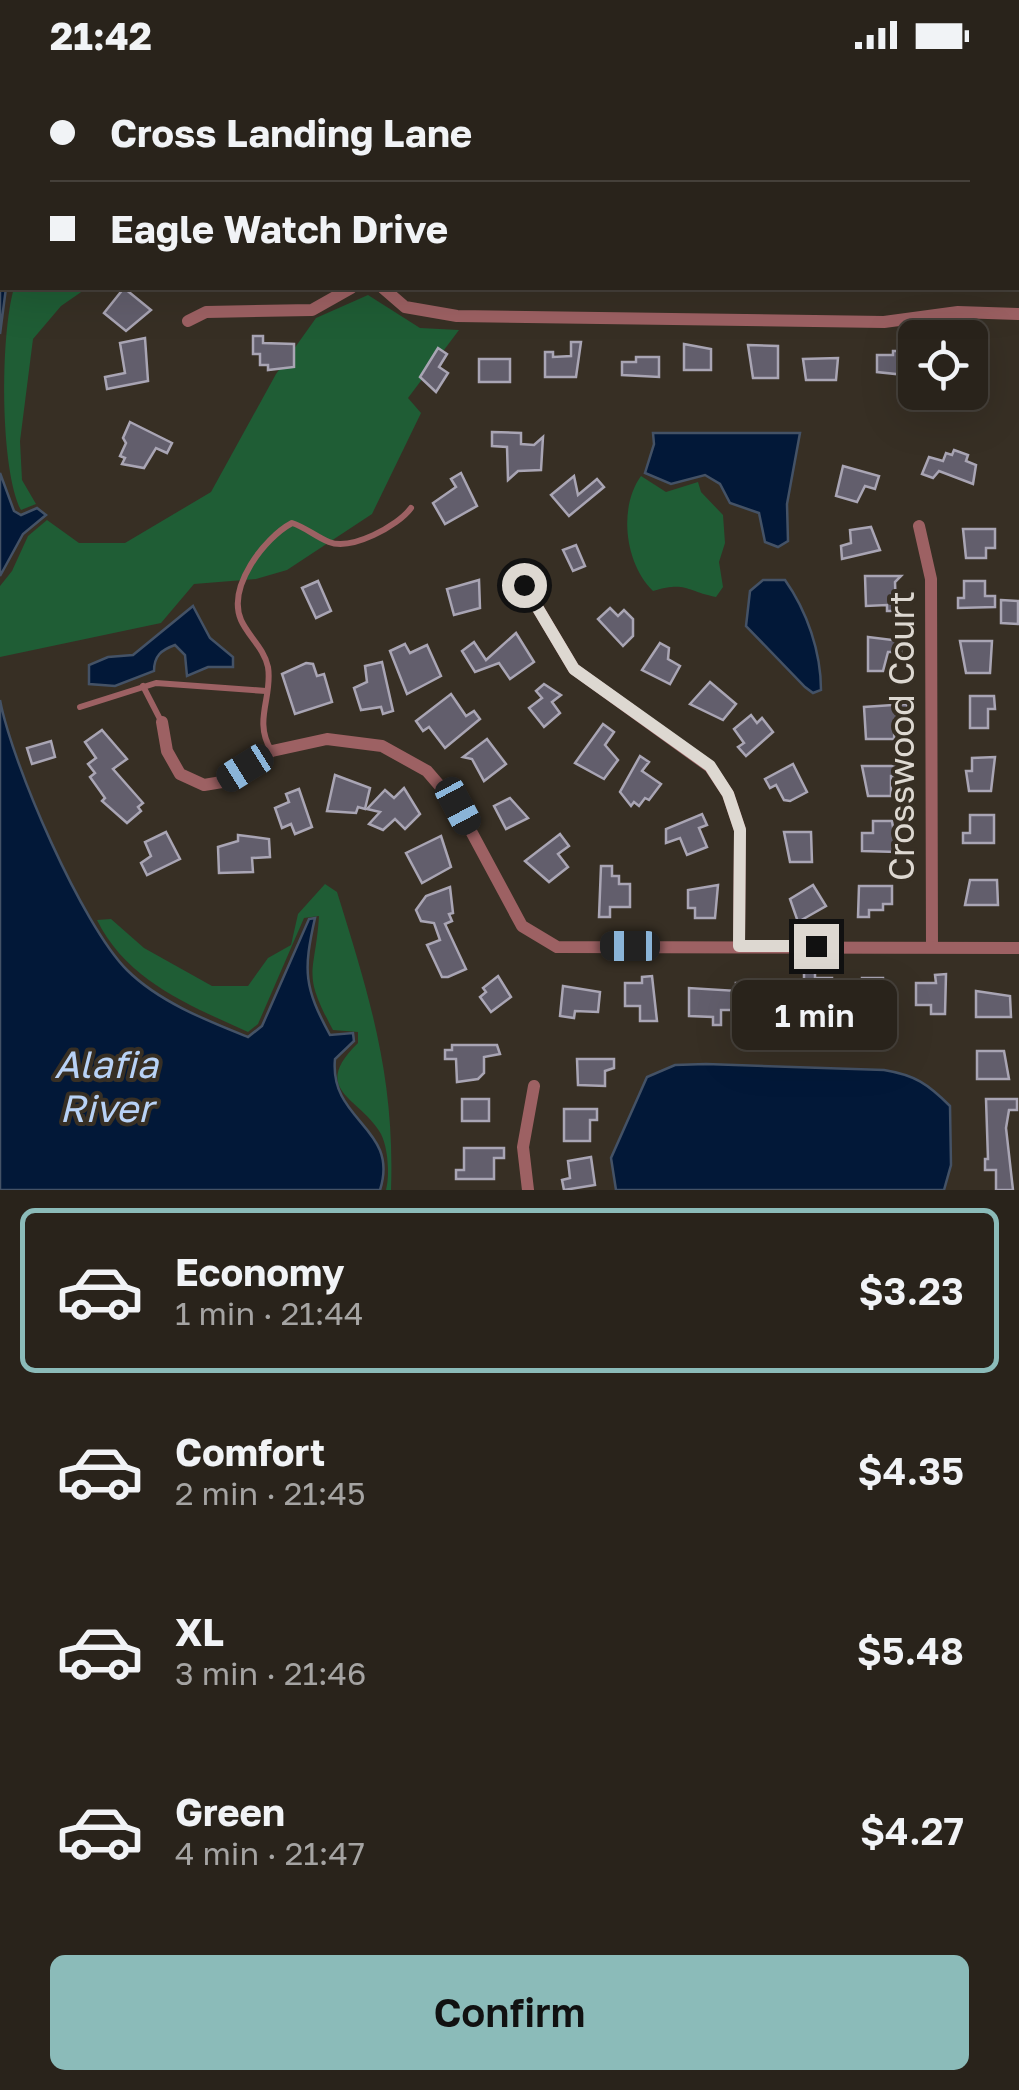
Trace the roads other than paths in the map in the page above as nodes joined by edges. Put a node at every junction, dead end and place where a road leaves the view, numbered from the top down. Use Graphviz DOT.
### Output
graph roads {
  1 [pos="347,290"];
  2 [pos="385,290"];
  3 [pos="1019,314"];
  4 [pos="188,322"];
  5 [pos="411,508"];
  6 [pos="918,526"];
  7 [pos="524,585"];
  8 [pos="144,686"];
  9 [pos="266,691"];
  10 [pos="80,707"];
  11 [pos="162,722"];
  12 [pos="272,751"];
  13 [pos="739,946"];
  14 [pos="932,947"];
  15 [pos="1019,948"];
  16 [pos="534,1086"];
  17 [pos="528,1190"];
  1 -- 4 [label="street"];
  2 -- 3 [label="street"];
  5 -- 9 [label="lane"];
  6 -- 14 [label="street, Crosswood Court"];
  7 -- 13 [label="street"];
  8 -- 9 [label="lane"];
  8 -- 10 [label="lane"];
  8 -- 11 [label="lane"];
  9 -- 12 [label="lane"];
  11 -- 12 [label="street"];
  12 -- 13 [label="street"];
  13 -- 14 [label="street"];
  14 -- 15 [label="street"];
  16 -- 17 [label="street"];
}
